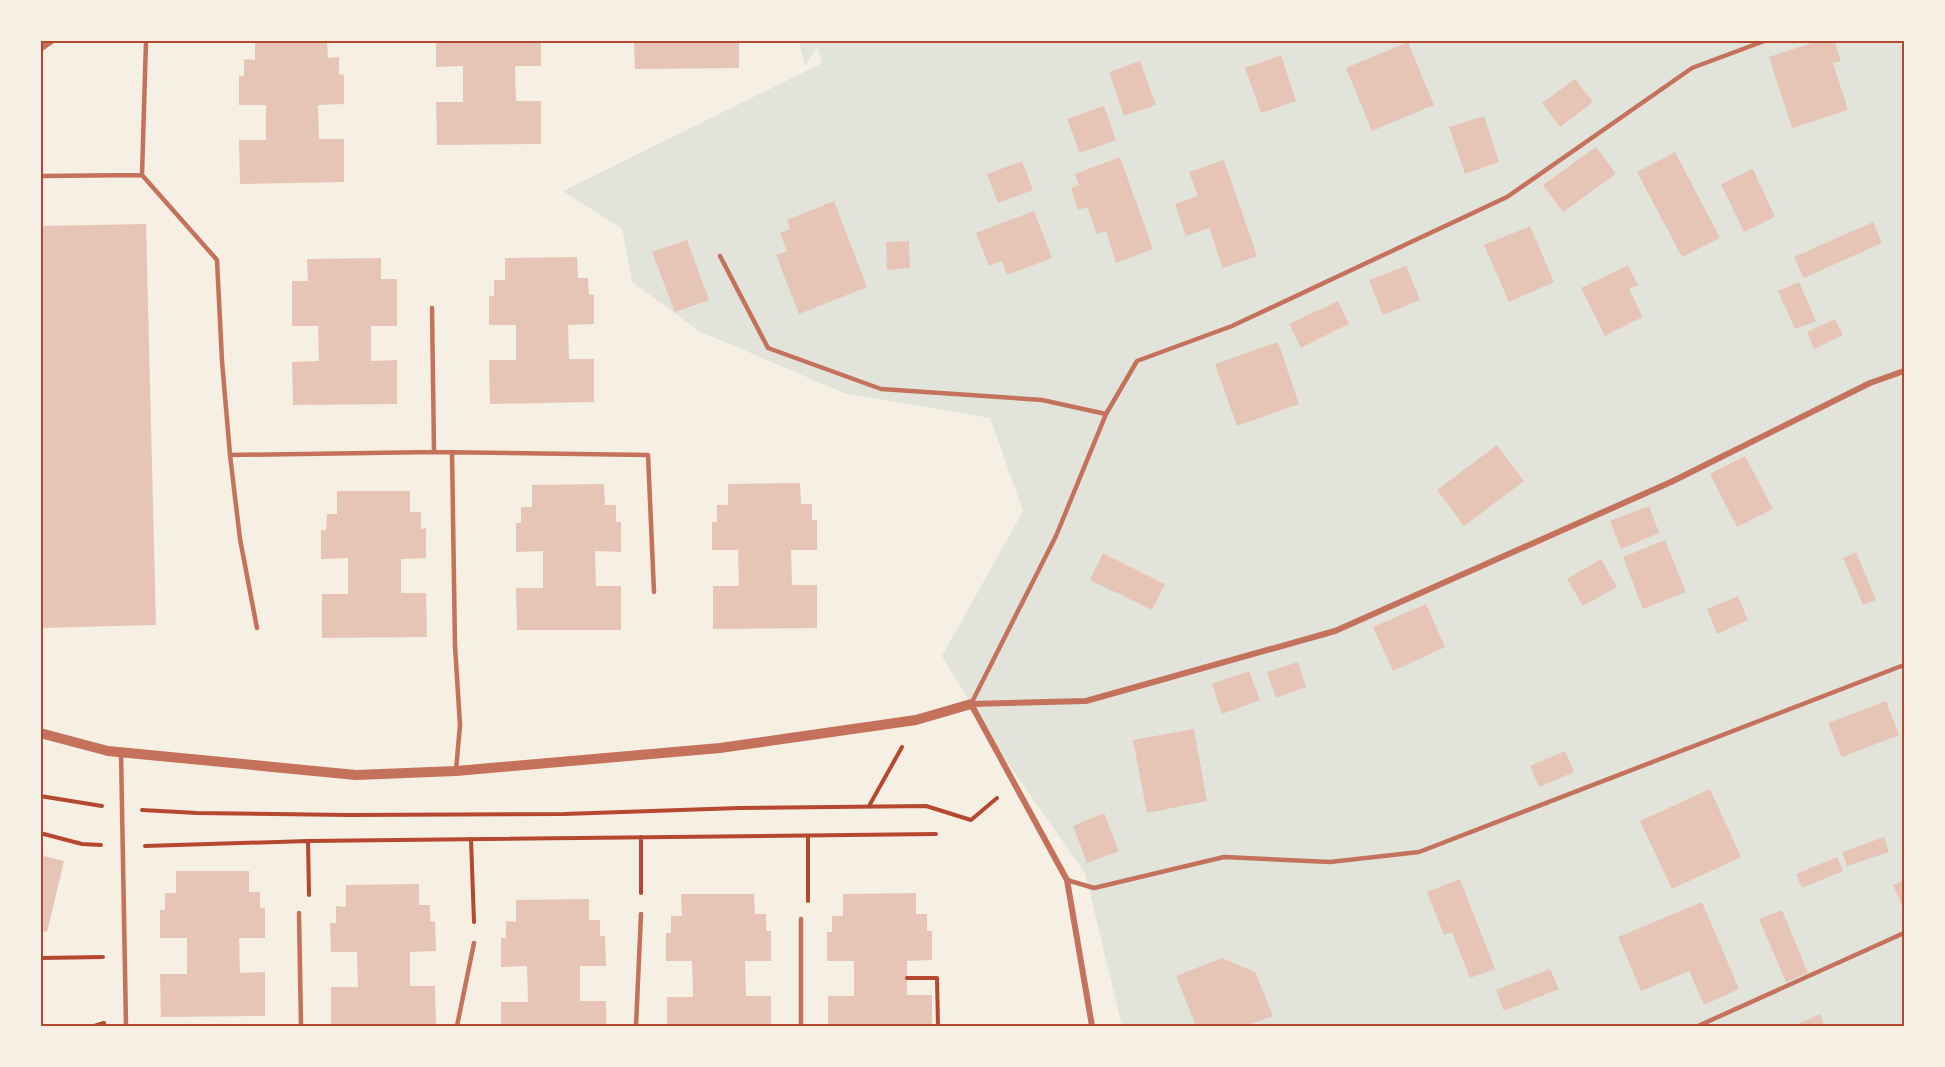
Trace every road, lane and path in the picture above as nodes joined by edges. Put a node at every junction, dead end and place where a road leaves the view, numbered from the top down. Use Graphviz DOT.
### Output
graph roads {
  1 [pos="53,40"];
  2 [pos="148,40"];
  3 [pos="1767,40"];
  4 [pos="40,49"];
  5 [pos="142,175"];
  6 [pos="40,176"];
  7 [pos="720,256"];
  8 [pos="432,308"];
  9 [pos="1905,371"];
  10 [pos="1106,414"];
  11 [pos="434,452"];
  12 [pos="452,452"];
  13 [pos="230,455"];
  14 [pos="654,592"];
  15 [pos="257,628"];
  16 [pos="1905,665"];
  17 [pos="971,704"];
  18 [pos="916,720"];
  19 [pos="40,733"];
  20 [pos="121,752"];
  21 [pos="456,771"];
  22 [pos="1014,783"];
  23 [pos="40,796"];
  24 [pos="868,806"];
  25 [pos="121,808"];
  26 [pos="40,833"];
  27 [pos="936,834"];
  28 [pos="808,836"];
  29 [pos="641,837"];
  30 [pos="471,839"];
  31 [pos="308,841"];
  32 [pos="121,846"];
  33 [pos="1067,880"];
  34 [pos="299,913"];
  35 [pos="641,914"];
  36 [pos="801,919"];
  37 [pos="1905,933"];
  38 [pos="474,943"];
  39 [pos="124,957"];
  40 [pos="40,958"];
  41 [pos="907,978"];
  42 [pos="126,1026"];
  43 [pos="301,1026"];
  44 [pos="457,1026"];
  45 [pos="636,1026"];
  46 [pos="801,1026"];
  47 [pos="938,1026"];
  48 [pos="1092,1026"];
  49 [pos="1698,1026"];
  1 -- 4 [label="street"];
  2 -- 5 [label="lane"];
  3 -- 10 [label="lane"];
  5 -- 6 [label="lane"];
  5 -- 13 [label="lane"];
  7 -- 10 [label="lane"];
  8 -- 11 [label="lane"];
  9 -- 17 [label="street"];
  10 -- 17 [label="lane"];
  11 -- 12 [label="lane"];
  11 -- 13 [label="lane"];
  12 -- 14 [label="lane"];
  12 -- 21 [label="lane"];
  13 -- 15 [label="lane"];
  16 -- 33 [label="lane"];
  17 -- 18 [label="street"];
  17 -- 22 [label="street"];
  18 -- 21 [label="street"];
  18 -- 24 [label="path"];
  19 -- 20 [label="street"];
  20 -- 21 [label="street"];
  20 -- 25 [label="lane"];
  22 -- 24 [label="path"];
  22 -- 33 [label="street"];
  23 -- 25 [label="path"];
  24 -- 25 [label="path"];
  25 -- 32 [label="lane"];
  26 -- 32 [label="path"];
  27 -- 28 [label="path"];
  28 -- 29 [label="path"];
  28 -- 36 [label="path"];
  29 -- 30 [label="path"];
  29 -- 35 [label="path"];
  30 -- 31 [label="path"];
  30 -- 38 [label="path"];
  31 -- 32 [label="path"];
  31 -- 34 [label="path"];
  32 -- 39 [label="lane"];
  33 -- 48 [label="street"];
  34 -- 43 [label="lane"];
  35 -- 45 [label="lane"];
  36 -- 46 [label="lane"];
  37 -- 49 [label="lane"];
  38 -- 44 [label="lane"];
  39 -- 40 [label="path"];
  39 -- 42 [label="lane"];
  41 -- 47 [label="path"];
}
